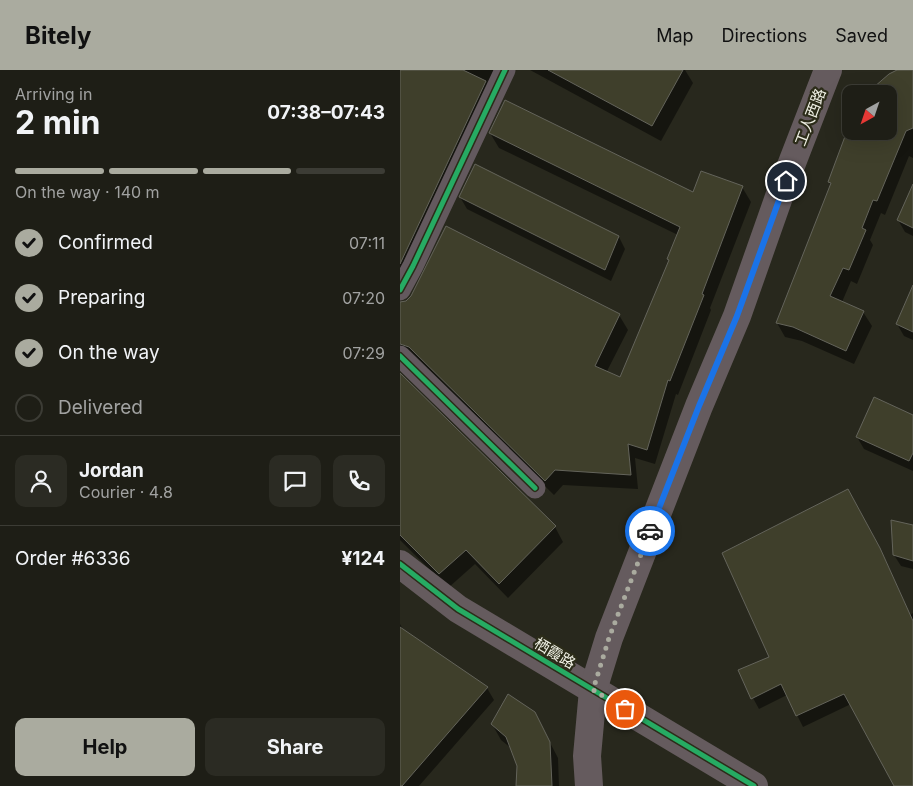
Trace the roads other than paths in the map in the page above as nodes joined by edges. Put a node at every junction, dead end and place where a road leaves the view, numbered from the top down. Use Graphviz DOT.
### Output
graph roads {
  1 [pos="505,70"];
  2 [pos="828,70"];
  3 [pos="400,290"];
  4 [pos="400,356"];
  5 [pos="536,488"];
  6 [pos="400,564"];
  7 [pos="593,690"];
  8 [pos="589,786"];
  9 [pos="754,786"];
  1 -- 3 [label="street"];
  2 -- 7 [label="main road, 工人西路"];
  4 -- 5 [label="street"];
  6 -- 7 [label="main road, 栖霞路"];
  7 -- 8 [label="main road, 工人西路"];
  7 -- 9 [label="main road, 栖霞路"];
}
